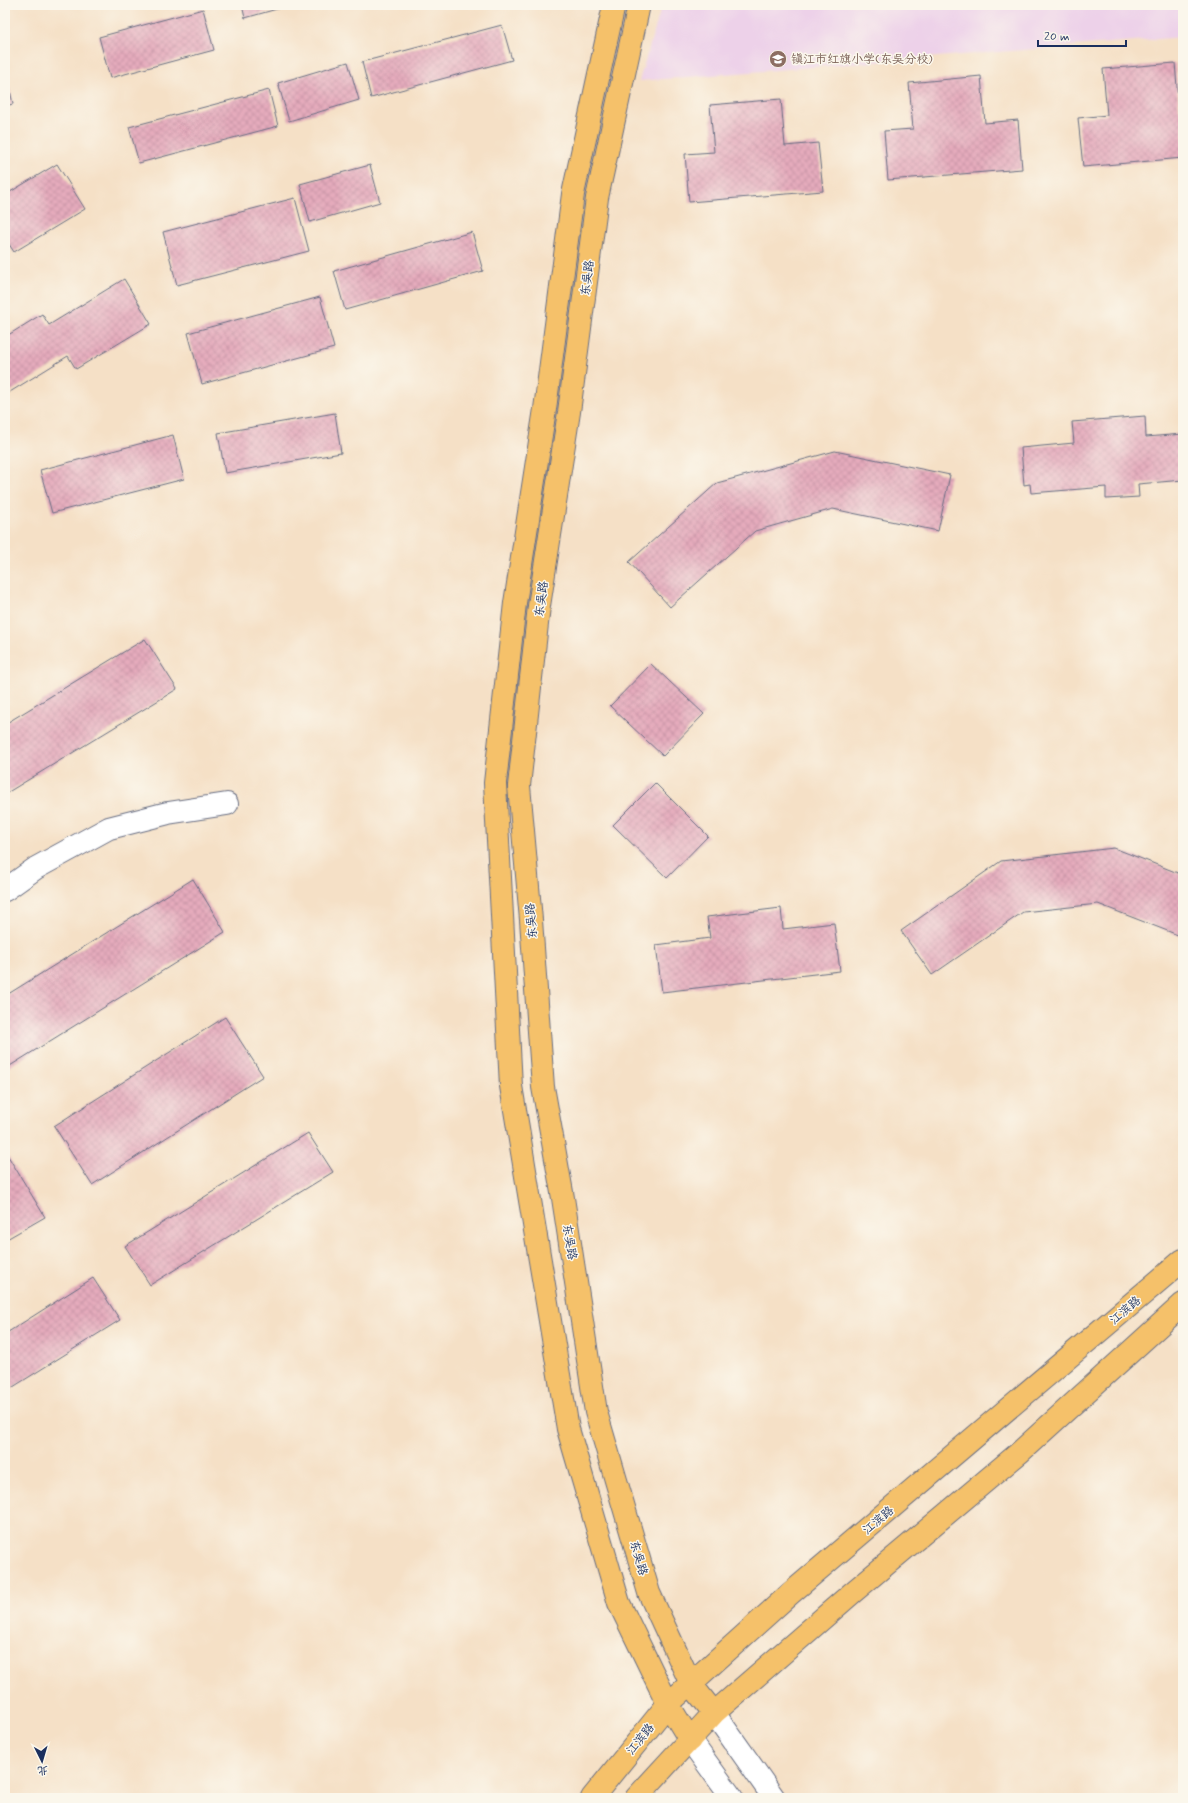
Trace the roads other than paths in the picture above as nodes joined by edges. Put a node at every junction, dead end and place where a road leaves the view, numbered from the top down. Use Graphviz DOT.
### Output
graph roads {
  1 [pos="614,5"];
  2 [pos="639,5"];
  3 [pos="227,804"];
  4 [pos="5,890"];
  5 [pos="1183,1260"];
  6 [pos="1183,1304"];
  7 [pos="691,1684"];
  8 [pos="668,1704"];
  9 [pos="714,1714"];
  10 [pos="690,1740"];
  11 [pos="592,1798"];
  12 [pos="636,1798"];
  13 [pos="732,1798"];
  14 [pos="774,1798"];
  1 -- 8 [label="main road, 东吴路"];
  2 -- 7 [label="main road, 东吴路"];
  3 -- 4 [label="street"];
  5 -- 7 [label="main road, 江滨路"];
  6 -- 9 [label="main road"];
  7 -- 8 [label="main road, 江滨路"];
  7 -- 9 [label="main road, 东吴路"];
  8 -- 10 [label="main road, 东吴路"];
  8 -- 11 [label="main road, 江滨路"];
  9 -- 10 [label="main road"];
  9 -- 14 [label="street, 东吴路"];
  10 -- 12 [label="main road"];
  10 -- 13 [label="street, 东吴路"];
}
